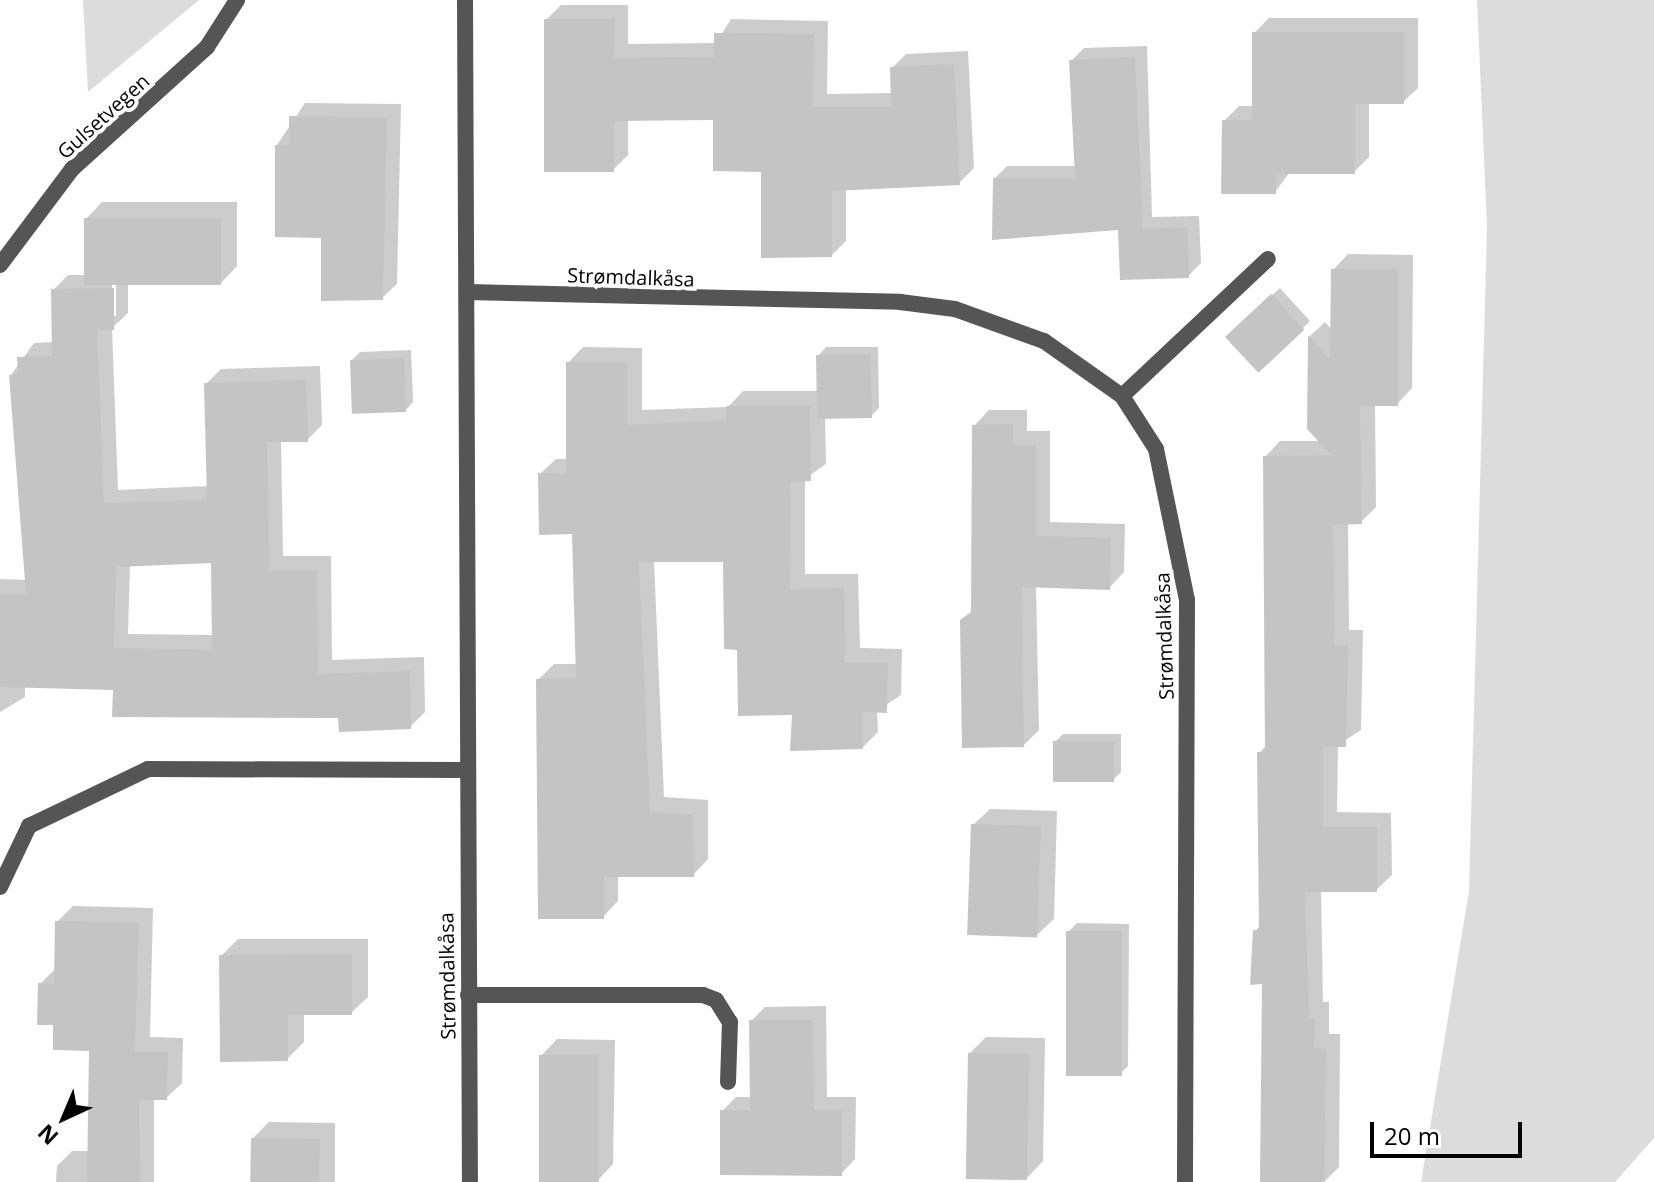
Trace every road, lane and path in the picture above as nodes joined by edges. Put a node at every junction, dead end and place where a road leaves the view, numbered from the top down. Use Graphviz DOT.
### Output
graph roads {
  1 [pos="237,0"];
  2 [pos="465,0"];
  3 [pos="1268,259"];
  4 [pos="0,265"];
  5 [pos="467,292"];
  6 [pos="1122,396"];
  7 [pos="464,770"];
  8 [pos="0,887"];
  9 [pos="468,995"];
  10 [pos="728,1082"];
  11 [pos="470,1182"];
  12 [pos="1185,1182"];
  1 -- 4 [label="street, Gulsetvegen"];
  2 -- 5 [label="street, Strømdalkåsa"];
  3 -- 6 [label="street"];
  5 -- 6 [label="street, Strømdalkåsa"];
  5 -- 7 [label="street, Strømdalkåsa"];
  6 -- 12 [label="street, Strømdalkåsa"];
  7 -- 8 [label="street"];
  7 -- 9 [label="street, Strømdalkåsa"];
  9 -- 10 [label="street"];
  9 -- 11 [label="street, Strømdalkåsa"];
}
